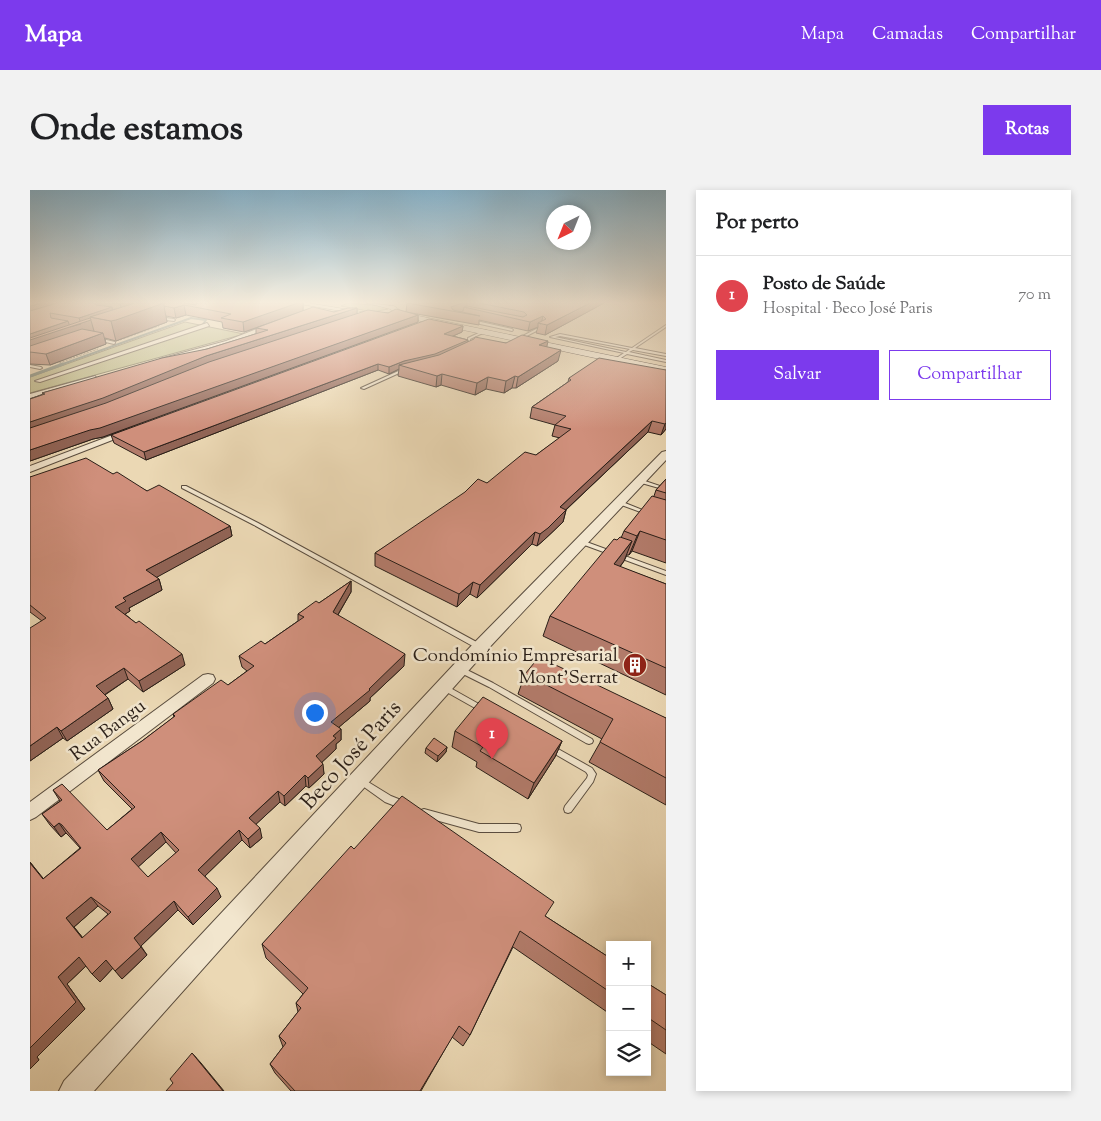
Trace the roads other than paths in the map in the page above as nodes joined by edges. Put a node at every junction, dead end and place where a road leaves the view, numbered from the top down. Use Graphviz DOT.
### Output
graph roads {
  1 [pos="148,345"];
  2 [pos="214,345"];
  3 [pos="471,345"];
  4 [pos="541,345"];
  5 [pos="589,345"];
  6 [pos="618,345"];
  7 [pos="638,345"];
  8 [pos="169,348"];
  9 [pos="634,348"];
  10 [pos="465,350"];
  11 [pos="627,353"];
  12 [pos="184,354"];
  13 [pos="666,355"];
  14 [pos="616,360"];
  15 [pos="666,360"];
  16 [pos="157,361"];
  17 [pos="30,366"];
  18 [pos="83,367"];
  19 [pos="40,368"];
  20 [pos="412,368"];
  21 [pos="666,370"];
  22 [pos="38,381"];
  23 [pos="363,388"];
  24 [pos="30,396"];
  25 [pos="133,430"];
  26 [pos="666,454"];
  27 [pos="30,468"];
  28 [pos="640,481"];
  29 [pos="184,488"];
  30 [pos="666,489"];
  31 [pos="618,502"];
  32 [pos="658,516"];
  33 [pos="581,542"];
  34 [pos="666,573"];
  35 [pos="480,647"];
  36 [pos="460,669"];
  37 [pos="208,679"];
  38 [pos="444,687"];
  39 [pos="490,713"];
  40 [pos="589,741"];
  41 [pos="540,742"];
  42 [pos="359,779"];
  43 [pos="568,809"];
  44 [pos="30,812"];
  45 [pos="517,828"];
  46 [pos="74,1091"];
  1 -- 18 [label="street"];
  2 -- 12 [label="street"];
  3 -- 10 [label="lane"];
  4 -- 14 [label="main road"];
  5 -- 11 [label="lane"];
  6 -- 9 [label="lane"];
  7 -- 9 [label="lane"];
  8 -- 12 [label="street"];
  9 -- 11 [label="lane"];
  9 -- 13 [label="lane"];
  11 -- 14 [label="lane"];
  11 -- 15 [label="lane"];
  12 -- 16 [label="street"];
  14 -- 21 [label="main road"];
  17 -- 19 [label="lane"];
  18 -- 22 [label="street"];
  18 -- 24 [label="street"];
  20 -- 23 [label="lane"];
  25 -- 27 [label="street"];
  26 -- 28 [label="street, Beco José Paris"];
  28 -- 30 [label="lane"];
  28 -- 31 [label="street, Beco José Paris"];
  29 -- 35 [label="lane"];
  31 -- 32 [label="lane"];
  31 -- 33 [label="street, Beco José Paris"];
  33 -- 34 [label="lane"];
  33 -- 35 [label="street, Beco José Paris"];
  35 -- 36 [label="street, Beco José Paris"];
  36 -- 38 [label="street, Beco José Paris"];
  36 -- 40 [label="lane"];
  37 -- 44 [label="street, Rua Bangu"];
  38 -- 39 [label="lane"];
  38 -- 42 [label="street, Beco José Paris"];
  41 -- 43 [label="lane"];
  42 -- 45 [label="lane"];
  42 -- 46 [label="street, Beco José Paris"];
}
